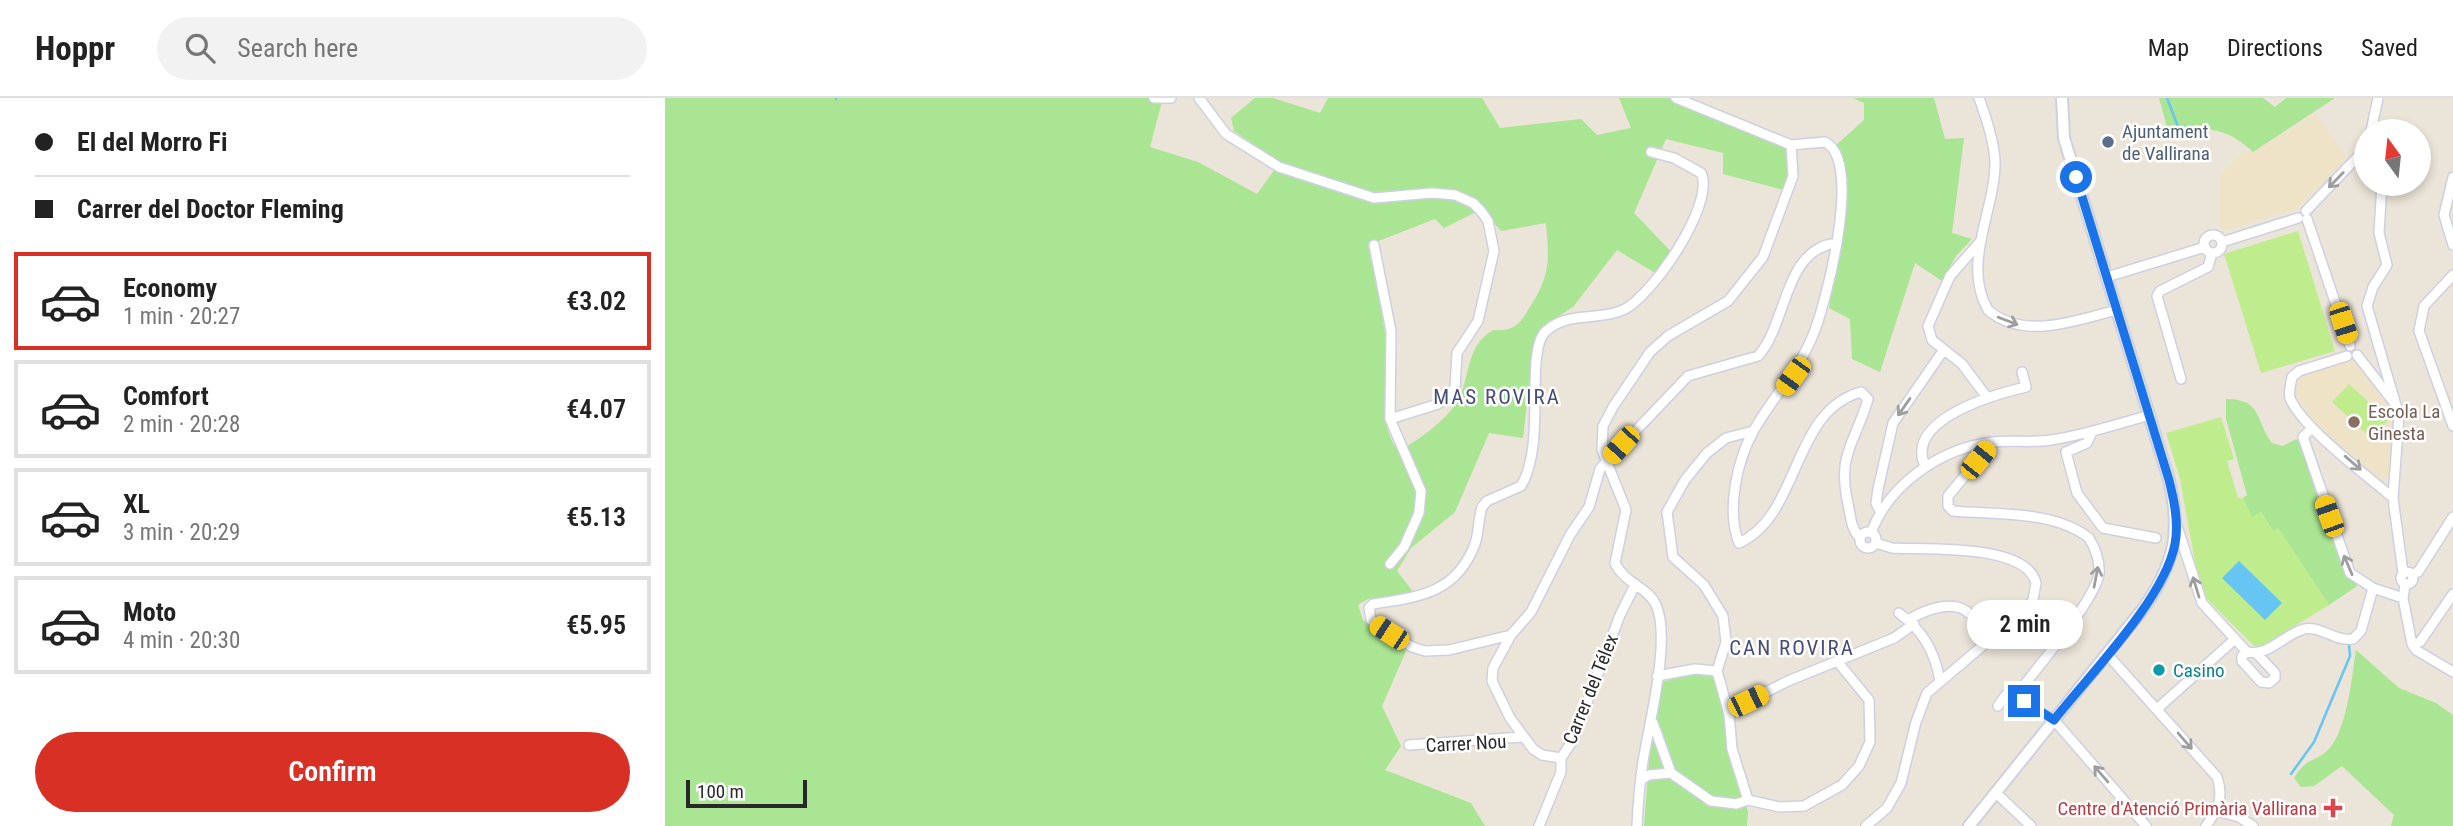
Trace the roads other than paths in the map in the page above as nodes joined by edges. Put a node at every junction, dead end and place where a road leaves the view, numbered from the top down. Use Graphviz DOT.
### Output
graph roads {
  1 [pos="1154,98"];
  2 [pos="1171,98"];
  3 [pos="1199,98"];
  4 [pos="1676,98"];
  5 [pos="1979,98"];
  6 [pos="2061,98"];
  7 [pos="2378,98"];
  8 [pos="2374,119"];
  9 [pos="1791,145"];
  10 [pos="1651,152"];
  11 [pos="2354,161"];
  12 [pos="2453,177"];
  13 [pos="2381,196"];
  14 [pos="2303,216"];
  15 [pos="1980,242"];
  16 [pos="2222,242"];
  17 [pos="1836,243"];
  18 [pos="1374,245"];
  19 [pos="2453,245"];
  20 [pos="2208,250"];
  21 [pos="2453,275"];
  22 [pos="2107,276"];
  23 [pos="2117,310"];
  24 [pos="1943,351"];
  25 [pos="2352,352"];
  26 [pos="2022,372"];
  27 [pos="2181,379"];
  28 [pos="1986,397"];
  29 [pos="2396,405"];
  30 [pos="2150,415"];
  31 [pos="1390,419"];
  32 [pos="2453,426"];
  33 [pos="2312,428"];
  34 [pos="1753,431"];
  35 [pos="2092,432"];
  36 [pos="1993,442"];
  37 [pos="1606,462"];
  38 [pos="1925,466"];
  39 [pos="2393,498"];
  40 [pos="1879,509"];
  41 [pos="2453,517"];
  42 [pos="2176,523"];
  43 [pos="1871,533"];
  44 [pos="1860,538"];
  45 [pos="2156,538"];
  46 [pos="1875,543"];
  47 [pos="1390,564"];
  48 [pos="2408,574"];
  49 [pos="1634,587"];
  50 [pos="2373,588"];
  51 [pos="2453,594"];
  52 [pos="2403,598"];
  53 [pos="1899,613"];
  54 [pos="1970,614"];
  55 [pos="1911,622"];
  56 [pos="1511,635"];
  57 [pos="2235,639"];
  58 [pos="2412,644"];
  59 [pos="2107,653"];
  60 [pos="1837,661"];
  61 [pos="1717,671"];
  62 [pos="2453,672"];
  63 [pos="1657,676"];
  64 [pos="1940,680"];
  65 [pos="2018,693"];
  66 [pos="1998,706"];
  67 [pos="2157,709"];
  68 [pos="1728,711"];
  69 [pos="1652,718"];
  70 [pos="2054,720"];
  71 [pos="1522,737"];
  72 [pos="1409,746"];
  73 [pos="1561,758"];
  74 [pos="1671,773"];
  75 [pos="1641,780"];
  76 [pos="1996,793"];
  77 [pos="1748,800"];
  78 [pos="2217,811"];
  79 [pos="1539,826"];
  80 [pos="1637,826"];
  81 [pos="1866,826"];
  82 [pos="1969,826"];
  83 [pos="2031,826"];
  84 [pos="2146,826"];
  85 [pos="2206,826"];
  86 [pos="2253,826"];
  1 -- 2 [label="street"];
  3 -- 31 [label="street"];
  4 -- 9 [label="street"];
  5 -- 15 [label="street"];
  6 -- 22 [label="street"];
  7 -- 8 [label="street"];
  9 -- 17 [label="street"];
  9 -- 37 [label="street"];
  10 -- 56 [label="street"];
  11 -- 14 [label="street, one-way"];
  12 -- 19 [label="street"];
  13 -- 29 [label="street"];
  14 -- 16 [label="street"];
  14 -- 25 [label="street"];
  15 -- 23 [label="street, one-way"];
  15 -- 24 [label="street"];
  16 -- 20 [label="street"];
  16 -- 20 [label="street"];
  17 -- 34 [label="street"];
  17 -- 37 [label="street"];
  18 -- 31 [label="street"];
  20 -- 22 [label="street"];
  20 -- 27 [label="street"];
  21 -- 32 [label="street"];
  22 -- 23 [label="street"];
  23 -- 30 [label="street"];
  24 -- 28 [label="street"];
  24 -- 40 [label="street, one-way"];
  25 -- 29 [label="street"];
  25 -- 33 [label="street"];
  26 -- 28 [label="street"];
  28 -- 38 [label="street"];
  29 -- 39 [label="street"];
  30 -- 35 [label="street"];
  30 -- 42 [label="street"];
  31 -- 47 [label="street"];
  33 -- 39 [label="street, one-way"];
  50 -- 33 [label="street, one-way"];
  34 -- 44 [label="street"];
  34 -- 61 [label="street"];
  35 -- 36 [label="street"];
  35 -- 45 [label="street"];
  36 -- 38 [label="street"];
  65 -- 36 [label="street, one-way"];
  37 -- 49 [label="street"];
  37 -- 56 [label="street"];
  38 -- 40 [label="street"];
  39 -- 48 [label="street"];
  40 -- 43 [label="street"];
  41 -- 48 [label="street"];
  57 -- 42 [label="street, one-way"];
  42 -- 59 [label="street"];
  43 -- 44 [label="street"];
  43 -- 46 [label="street"];
  44 -- 46 [label="street"];
  46 -- 64 [label="street"];
  48 -- 52 [label="street"];
  49 -- 63 [label="street"];
  49 -- 73 [label="street, Carrer del Télex"];
  50 -- 52 [label="street"];
  50 -- 57 [label="street"];
  51 -- 58 [label="street"];
  52 -- 58 [label="street"];
  53 -- 55 [label="street"];
  54 -- 55 [label="street"];
  55 -- 60 [label="street"];
  55 -- 64 [label="street"];
  56 -- 71 [label="street, Carrer del Télex"];
  57 -- 67 [label="street"];
  58 -- 62 [label="street"];
  59 -- 67 [label="street"];
  59 -- 70 [label="street"];
  60 -- 68 [label="street"];
  60 -- 77 [label="street"];
  61 -- 63 [label="street"];
  61 -- 68 [label="street"];
  63 -- 69 [label="street"];
  64 -- 81 [label="street"];
  65 -- 66 [label="street"];
  65 -- 70 [label="street"];
  67 -- 78 [label="street, one-way"];
  68 -- 77 [label="street"];
  69 -- 74 [label="street"];
  69 -- 75 [label="street"];
  70 -- 76 [label="street"];
  84 -- 70 [label="street, one-way"];
  71 -- 72 [label="street, Carrer Nou"];
  71 -- 73 [label="street, Carrer del Télex"];
  73 -- 79 [label="street"];
  74 -- 75 [label="street"];
  74 -- 77 [label="street"];
  75 -- 80 [label="street"];
  76 -- 82 [label="street"];
  76 -- 83 [label="street"];
  78 -- 85 [label="street"];
  78 -- 86 [label="street"];
}
